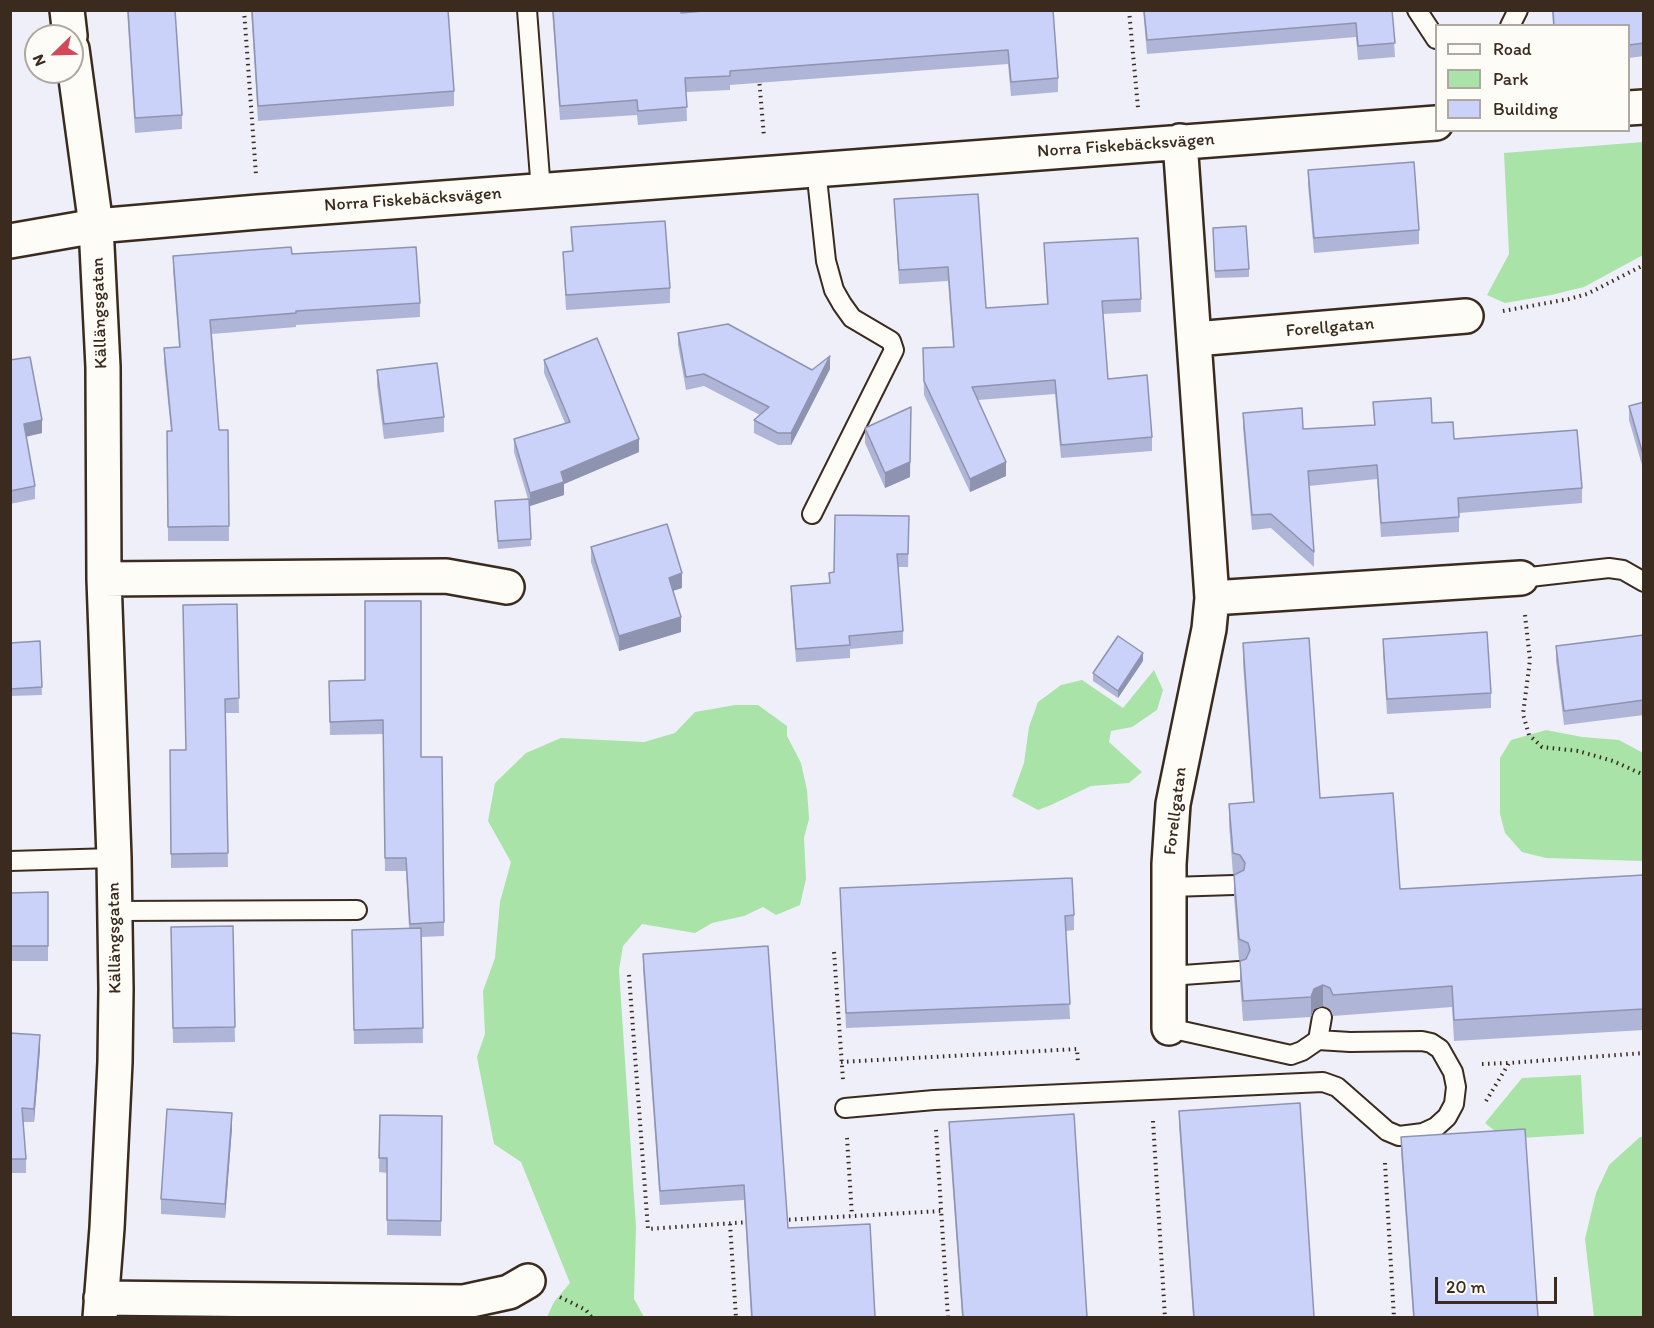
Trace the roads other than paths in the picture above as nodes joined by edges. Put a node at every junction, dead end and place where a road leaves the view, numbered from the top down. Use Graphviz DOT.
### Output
graph roads {
  1 [pos="527,10"];
  2 [pos="1417,10"];
  3 [pos="1518,10"];
  4 [pos="1511,24"];
  5 [pos="1435,36"];
  6 [pos="77,84"];
  7 [pos="1435,123"];
  8 [pos="1180,141"];
  9 [pos="816,169"];
  10 [pos="541,191"];
  11 [pos="96,226"];
  12 [pos="10,242"];
  13 [pos="1466,316"];
  14 [pos="1195,339"];
  15 [pos="812,514"];
  16 [pos="1521,578"];
  17 [pos="104,579"];
  18 [pos="1644,582"];
  19 [pos="507,587"];
  20 [pos="1212,598"];
  21 [pos="114,858"];
  22 [pos="10,861"];
  23 [pos="1234,885"];
  24 [pos="1170,886"];
  25 [pos="357,910"];
  26 [pos="114,911"];
  27 [pos="1239,971"];
  28 [pos="1169,976"];
  29 [pos="1322,1017"];
  30 [pos="1169,1028"];
  31 [pos="1318,1040"];
  32 [pos="845,1108"];
  33 [pos="528,1281"];
  34 [pos="101,1307"];
  1 -- 10 [label="lane"];
  2 -- 5 [label="lane"];
  3 -- 4 [label="lane"];
  6 -- 11 [label="street, Källängsgatan"];
  7 -- 8 [label="street, Norra Fiskebäcksvägen"];
  8 -- 9 [label="street, Norra Fiskebäcksvägen"];
  8 -- 14 [label="street, Forellgatan"];
  9 -- 10 [label="street, Norra Fiskebäcksvägen"];
  9 -- 15 [label="lane"];
  10 -- 11 [label="street, Norra Fiskebäcksvägen"];
  11 -- 12 [label="street, Norra Fiskebäcksvägen"];
  11 -- 17 [label="street, Källängsgatan"];
  13 -- 14 [label="street, Forellgatan"];
  14 -- 20 [label="street, Forellgatan"];
  16 -- 18 [label="lane"];
  16 -- 20 [label="street"];
  17 -- 19 [label="street"];
  17 -- 21 [label="street, Källängsgatan"];
  20 -- 24 [label="street, Forellgatan"];
  21 -- 22 [label="lane"];
  21 -- 26 [label="street, Källängsgatan"];
  23 -- 24 [label="lane"];
  24 -- 28 [label="street, Forellgatan"];
  25 -- 26 [label="lane"];
  26 -- 34 [label="street, Källängsgatan"];
  27 -- 28 [label="lane"];
  28 -- 30 [label="street, Forellgatan"];
  29 -- 31 [label="lane"];
  30 -- 31 [label="lane"];
  31 -- 32 [label="lane"];
  33 -- 34 [label="street, Källängsgatan"];
}
